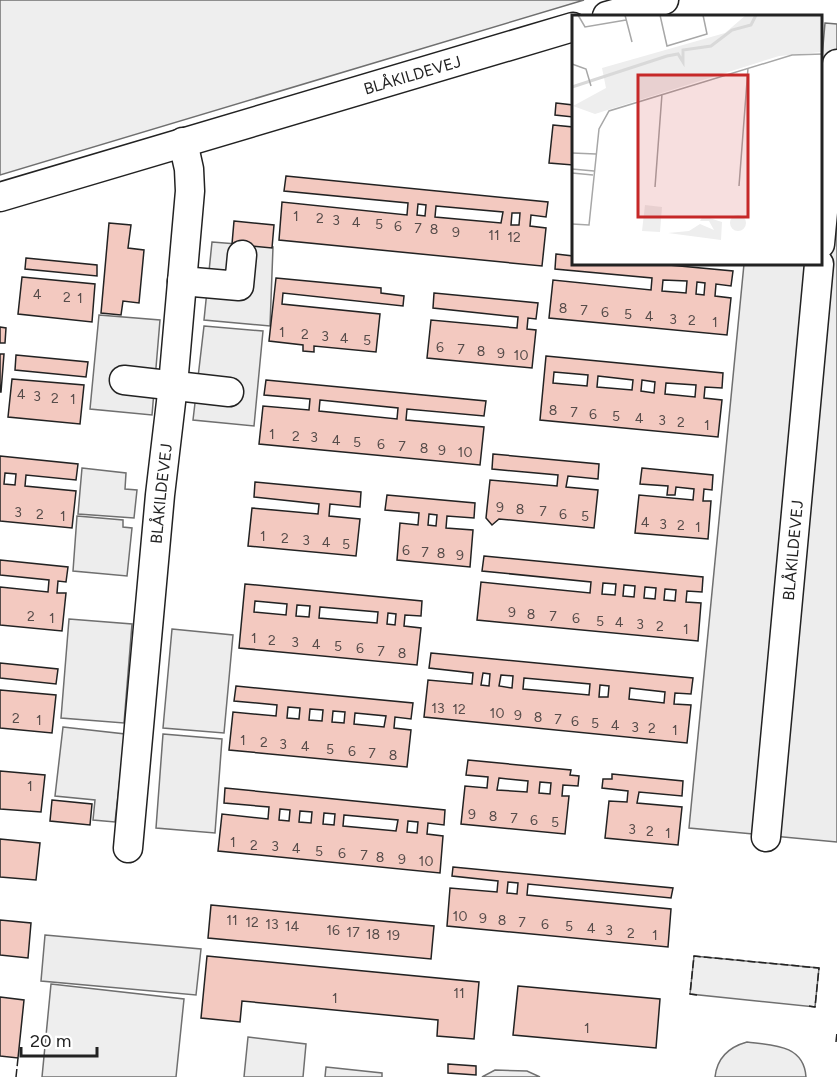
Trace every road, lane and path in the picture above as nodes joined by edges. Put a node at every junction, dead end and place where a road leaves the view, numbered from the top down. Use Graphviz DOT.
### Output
graph roads {
  1 [pos="664,0"];
  2 [pos="611,15"];
  3 [pos="572,27"];
  4 [pos="837,64"];
  5 [pos="183,141"];
  6 [pos="0,197"];
  7 [pos="822,223"];
  8 [pos="242,255"];
  9 [pos="819,266"];
  10 [pos="182,281"];
  11 [pos="124,380"];
  12 [pos="173,385"];
  13 [pos="229,392"];
  14 [pos="766,837"];
  15 [pos="128,848"];
  1 -- 2 [label="street"];
  3 -- 5 [label="street, BLÅKILDEVEJ"];
  4 -- 7 [label="street"];
  5 -- 6 [label="street, BLÅKILDEVEJ"];
  5 -- 10 [label="street, BLÅKILDEVEJ"];
  8 -- 10 [label="street"];
  9 -- 14 [label="street, BLÅKILDEVEJ"];
  10 -- 12 [label="street, BLÅKILDEVEJ"];
  11 -- 12 [label="street"];
  12 -- 13 [label="street"];
  12 -- 15 [label="street, BLÅKILDEVEJ"];
}
